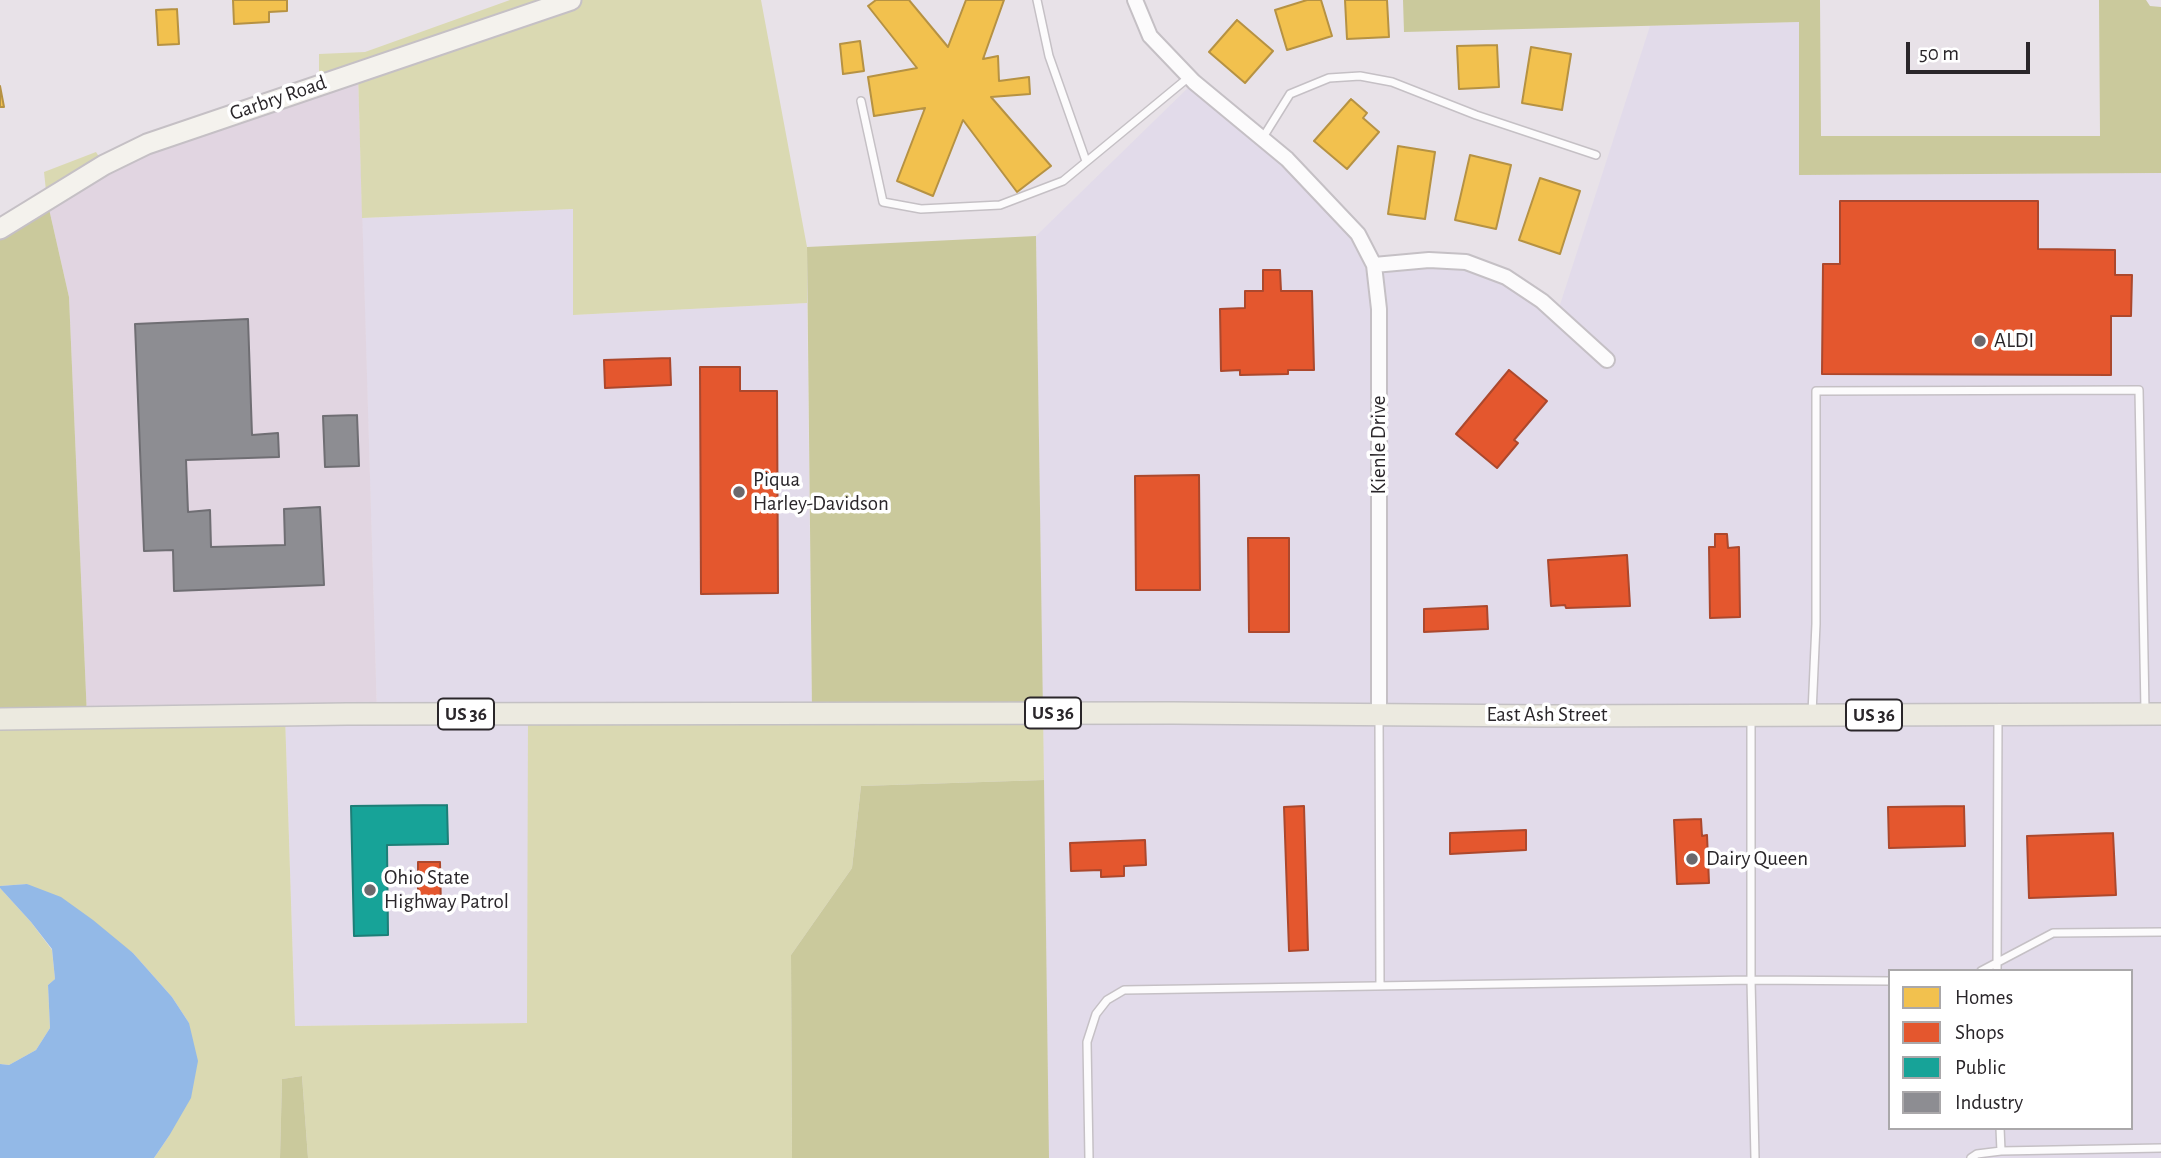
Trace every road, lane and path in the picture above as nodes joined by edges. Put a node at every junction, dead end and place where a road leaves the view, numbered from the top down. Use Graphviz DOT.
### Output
graph roads {
  1 [pos="571,0"];
  2 [pos="1037,0"];
  3 [pos="1135,0"];
  4 [pos="1189,77"];
  5 [pos="861,101"];
  6 [pos="1262,140"];
  7 [pos="1596,155"];
  8 [pos="1086,161"];
  9 [pos="0,229"];
  10 [pos="1374,265"];
  11 [pos="1607,360"];
  12 [pos="1751,714"];
  13 [pos="2153,714"];
  14 [pos="1379,715"];
  15 [pos="1812,715"];
  16 [pos="1998,715"];
  17 [pos="0,719"];
  18 [pos="2161,932"];
  19 [pos="1997,961"];
  20 [pos="1984,969"];
  21 [pos="1997,969"];
  22 [pos="1751,980"];
  23 [pos="1888,981"];
  24 [pos="1380,986"];
  25 [pos="2000,1130"];
  26 [pos="2161,1148"];
  27 [pos="2001,1151"];
  28 [pos="1089,1158"];
  29 [pos="1755,1158"];
  30 [pos="1971,1158"];
  1 -- 9 [label="street, Garbry Road"];
  2 -- 8 [label="lane"];
  3 -- 4 [label="street, Kienle Drive"];
  4 -- 6 [label="street, Kienle Drive"];
  4 -- 8 [label="lane"];
  5 -- 8 [label="lane"];
  6 -- 7 [label="lane"];
  6 -- 10 [label="street, Kienle Drive"];
  10 -- 11 [label="street"];
  10 -- 14 [label="street, Kienle Drive"];
  12 -- 14 [label="main road, East Ash Street / US 36"];
  12 -- 15 [label="main road, East Ash Street / US 36"];
  12 -- 22 [label="lane"];
  13 -- 15 [label="lane"];
  13 -- 16 [label="main road, East Ash Street / US 36"];
  14 -- 17 [label="main road, East Ash Street / US 36"];
  14 -- 24 [label="lane, Kienle Drive"];
  15 -- 16 [label="main road, East Ash Street / US 36"];
  16 -- 19 [label="lane"];
  18 -- 19 [label="lane"];
  19 -- 20 [label="lane"];
  19 -- 21 [label="lane"];
  22 -- 23 [label="lane"];
  22 -- 24 [label="lane"];
  22 -- 29 [label="lane"];
  24 -- 28 [label="lane"];
  25 -- 27 [label="lane"];
  26 -- 27 [label="lane"];
  27 -- 30 [label="lane"];
}
